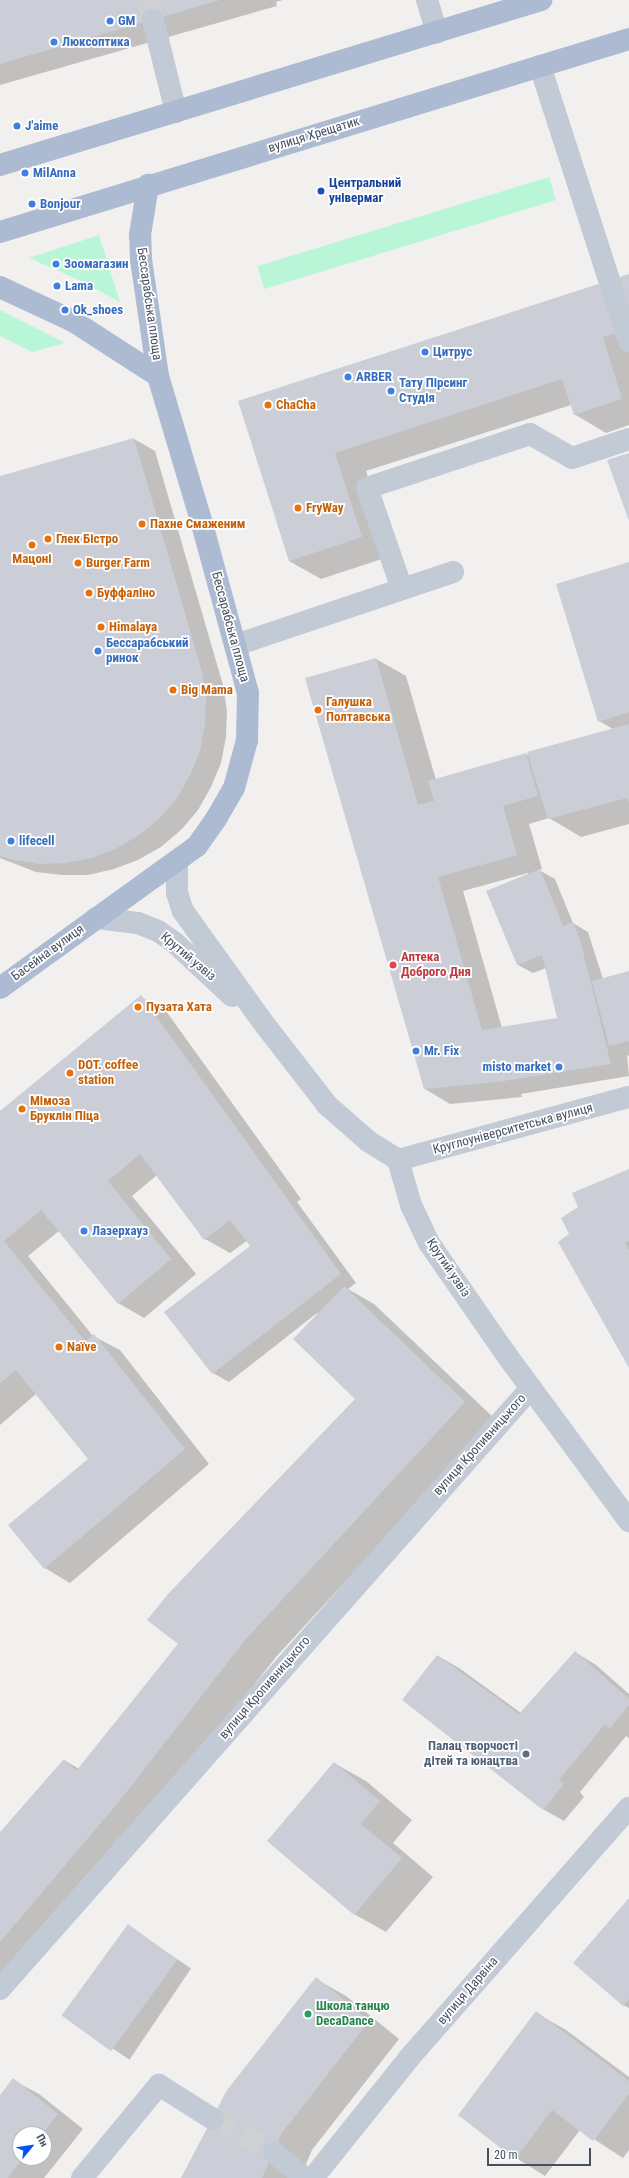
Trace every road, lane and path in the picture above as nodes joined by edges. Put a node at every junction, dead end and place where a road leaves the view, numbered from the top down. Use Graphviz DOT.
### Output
graph roads {
  1 [pos="427,0"];
  2 [pos="541,0"];
  3 [pos="153,20"];
  4 [pos="437,32"];
  5 [pos="629,39"];
  6 [pos="540,66"];
  7 [pos="176,112"];
  8 [pos="0,165"];
  9 [pos="148,185"];
  10 [pos="0,232"];
  11 [pos="0,286"];
  12 [pos="629,341"];
  13 [pos="158,376"];
  14 [pos="629,439"];
  15 [pos="453,572"];
  16 [pos="402,589"];
  17 [pos="236,645"];
  18 [pos="177,862"];
  19 [pos="96,918"];
  20 [pos="0,988"];
  21 [pos="265,1025"];
  22 [pos="629,1096"];
  23 [pos="398,1160"];
  24 [pos="531,1388"];
  25 [pos="629,1520"];
  26 [pos="629,1808"];
  27 [pos="0,1989"];
  28 [pos="213,2119"];
  29 [pos="274,2153"];
  30 [pos="82,2178"];
  31 [pos="305,2178"];
  32 [pos="313,2178"];
  1 -- 4 [label="street"];
  2 -- 4 [label="main road"];
  3 -- 7 [label="street"];
  4 -- 7 [label="main road"];
  5 -- 6 [label="main road, вулиця Хрещатик"];
  6 -- 9 [label="main road, вулиця Хрещатик"];
  6 -- 12 [label="street"];
  7 -- 8 [label="main road"];
  9 -- 10 [label="main road, вулиця Хрещатик"];
  9 -- 13 [label="main road, Бессарабська площа"];
  11 -- 13 [label="main road, Бессарабська площа"];
  13 -- 17 [label="main road, Бессарабська площа"];
  14 -- 16 [label="street"];
  15 -- 16 [label="street"];
  16 -- 17 [label="street"];
  17 -- 18 [label="main road, Бессарабська площа"];
  18 -- 19 [label="main road, Бессарабська площа"];
  18 -- 21 [label="street, Крутий узвіз"];
  19 -- 20 [label="main road, Басейна вулиця"];
  19 -- 21 [label="street, Крутий узвіз"];
  21 -- 23 [label="street, Крутий узвіз"];
  22 -- 23 [label="street, Круглоуніверситетська вулиця"];
  23 -- 24 [label="street, Крутий узвіз"];
  24 -- 25 [label="street, Крутий узвіз"];
  24 -- 27 [label="street, вулиця Кропивницького"];
  26 -- 32 [label="street, вулиця Дарвіна"];
  28 -- 30 [label="street"];
  29 -- 31 [label="street"];
}
